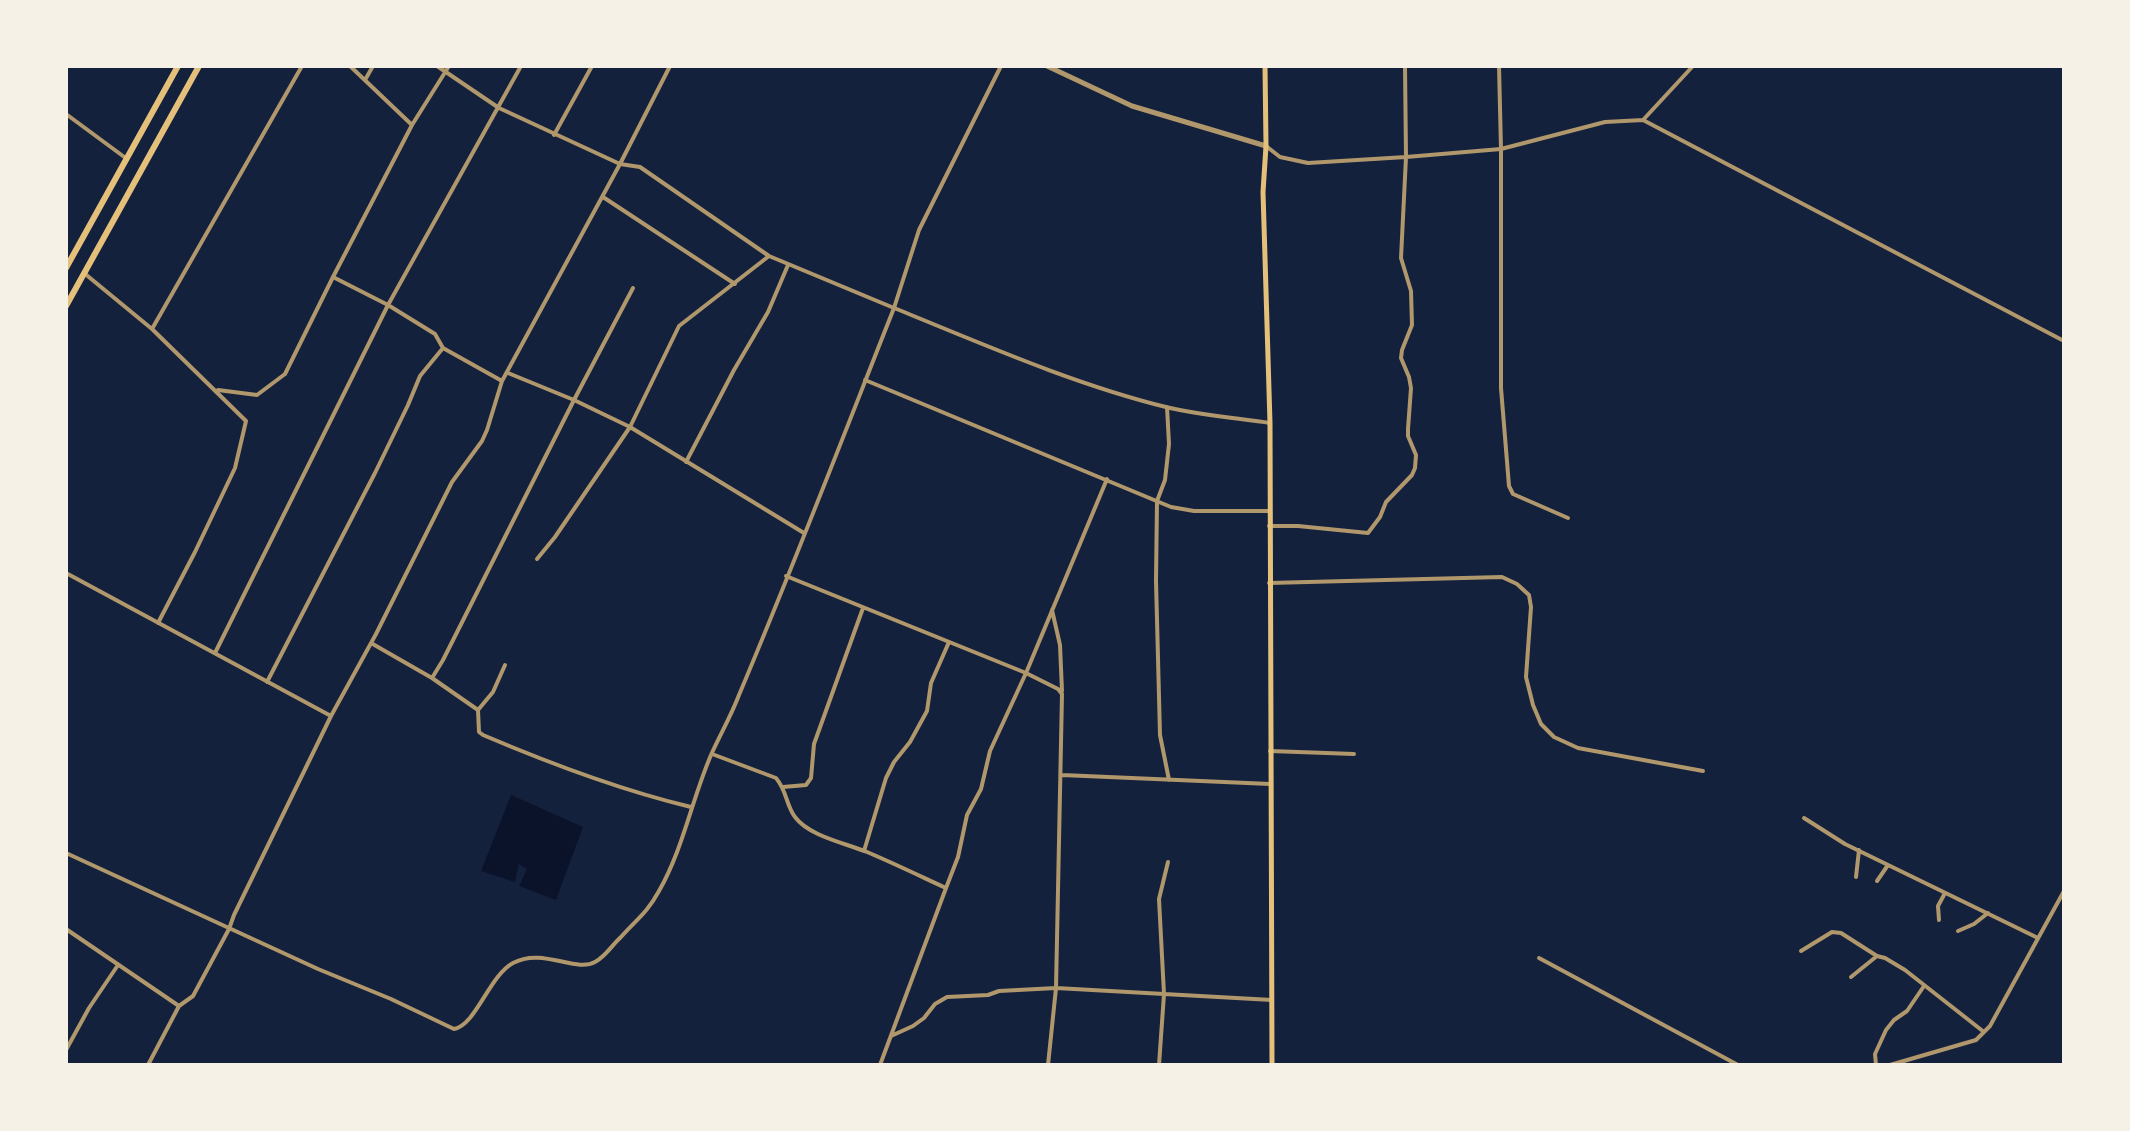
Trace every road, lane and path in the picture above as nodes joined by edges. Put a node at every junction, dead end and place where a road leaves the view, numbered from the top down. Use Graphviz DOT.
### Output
graph roads {
  1 [pos="178,66"];
  2 [pos="199,66"];
  3 [pos="302,66"];
  4 [pos="350,66"];
  5 [pos="373,66"];
  6 [pos="437,66"];
  7 [pos="449,66"];
  8 [pos="521,66"];
  9 [pos="592,66"];
  10 [pos="670,66"];
  11 [pos="1001,66"];
  12 [pos="1047,66"];
  13 [pos="1265,66"];
  14 [pos="1405,66"];
  15 [pos="1499,66"];
  16 [pos="1693,66"];
  17 [pos="445,73"];
  18 [pos="365,80"];
  19 [pos="499,108"];
  20 [pos="66,114"];
  21 [pos="1643,120"];
  22 [pos="412,125"];
  23 [pos="554,135"];
  24 [pos="1266,146"];
  25 [pos="1501,149"];
  26 [pos="1406,157"];
  27 [pos="127,159"];
  28 [pos="620,164"];
  29 [pos="602,197"];
  30 [pos="769,256"];
  31 [pos="788,264"];
  32 [pos="66,268"];
  33 [pos="84,273"];
  34 [pos="333,277"];
  35 [pos="735,284"];
  36 [pos="633,288"];
  37 [pos="388,305"];
  38 [pos="66,306"];
  39 [pos="894,308"];
  40 [pos="152,329"];
  41 [pos="2064,341"];
  42 [pos="443,348"];
  43 [pos="507,372"];
  44 [pos="865,380"];
  45 [pos="502,381"];
  46 [pos="215,390"];
  47 [pos="574,400"];
  48 [pos="1167,407"];
  49 [pos="1270,423"];
  50 [pos="630,427"];
  51 [pos="686,462"];
  52 [pos="1107,479"];
  53 [pos="1157,501"];
  54 [pos="1269,511"];
  55 [pos="1568,518"];
  56 [pos="1269,526"];
  57 [pos="804,533"];
  58 [pos="537,559"];
  59 [pos="66,573"];
  60 [pos="786,576"];
  61 [pos="1269,583"];
  62 [pos="863,607"];
  63 [pos="1052,610"];
  64 [pos="158,623"];
  65 [pos="949,642"];
  66 [pos="371,643"];
  67 [pos="215,653"];
  68 [pos="505,665"];
  69 [pos="1026,673"];
  70 [pos="432,678"];
  71 [pos="267,682"];
  72 [pos="1062,694"];
  73 [pos="478,710"];
  74 [pos="331,716"];
  75 [pos="1270,751"];
  76 [pos="712,754"];
  77 [pos="1354,754"];
  78 [pos="1703,771"];
  79 [pos="1062,775"];
  80 [pos="1169,780"];
  81 [pos="1270,784"];
  82 [pos="783,787"];
  83 [pos="691,807"];
  84 [pos="1804,818"];
  85 [pos="1859,850"];
  86 [pos="864,851"];
  87 [pos="66,853"];
  88 [pos="1168,862"];
  89 [pos="1888,865"];
  90 [pos="1856,877"];
  91 [pos="1877,881"];
  92 [pos="946,888"];
  93 [pos="2064,891"];
  94 [pos="1945,893"];
  95 [pos="1988,913"];
  96 [pos="1939,920"];
  97 [pos="66,929"];
  98 [pos="229,929"];
  99 [pos="1958,931"];
  100 [pos="2038,938"];
  101 [pos="1801,951"];
  102 [pos="1877,956"];
  103 [pos="1539,958"];
  104 [pos="118,965"];
  105 [pos="1851,977"];
  106 [pos="1924,986"];
  107 [pos="1056,988"];
  108 [pos="1164,994"];
  109 [pos="1272,1000"];
  110 [pos="179,1006"];
  111 [pos="1984,1032"];
  112 [pos="891,1036"];
  113 [pos="66,1050"];
  114 [pos="148,1065"];
  115 [pos="880,1065"];
  116 [pos="1048,1065"];
  117 [pos="1159,1065"];
  118 [pos="1272,1065"];
  119 [pos="1738,1065"];
  120 [pos="1876,1065"];
  121 [pos="1890,1065"];
  1 -- 27 [label="highway"];
  2 -- 33 [label="highway"];
  3 -- 40 [label="street"];
  4 -- 18 [label="street"];
  5 -- 18 [label="street"];
  6 -- 17 [label="street"];
  7 -- 17 [label="street"];
  8 -- 19 [label="street"];
  9 -- 23 [label="street"];
  10 -- 28 [label="street"];
  11 -- 39 [label="street"];
  12 -- 24 [label="street"];
  13 -- 24 [label="main road"];
  14 -- 26 [label="street"];
  15 -- 25 [label="street"];
  16 -- 21 [label="street"];
  17 -- 19 [label="street"];
  17 -- 22 [label="street"];
  18 -- 22 [label="street"];
  19 -- 23 [label="street"];
  19 -- 37 [label="street"];
  20 -- 27 [label="street"];
  21 -- 25 [label="street"];
  21 -- 41 [label="street"];
  22 -- 34 [label="street"];
  23 -- 28 [label="street"];
  24 -- 26 [label="street"];
  24 -- 49 [label="main road"];
  25 -- 26 [label="street"];
  25 -- 55 [label="street"];
  26 -- 56 [label="street"];
  27 -- 32 [label="highway"];
  28 -- 29 [label="street"];
  28 -- 30 [label="street"];
  29 -- 35 [label="street"];
  29 -- 43 [label="street"];
  30 -- 31 [label="street"];
  30 -- 35 [label="street"];
  31 -- 39 [label="street"];
  31 -- 51 [label="street"];
  33 -- 38 [label="highway"];
  33 -- 40 [label="street"];
  34 -- 37 [label="street"];
  34 -- 46 [label="street"];
  35 -- 50 [label="street"];
  36 -- 47 [label="street"];
  37 -- 42 [label="street"];
  37 -- 67 [label="street"];
  39 -- 44 [label="street"];
  39 -- 48 [label="street"];
  40 -- 46 [label="street"];
  42 -- 45 [label="street"];
  42 -- 71 [label="street"];
  43 -- 45 [label="street"];
  43 -- 47 [label="street"];
  44 -- 52 [label="street"];
  44 -- 57 [label="street"];
  45 -- 66 [label="street"];
  46 -- 64 [label="street"];
  47 -- 50 [label="street"];
  47 -- 70 [label="street"];
  48 -- 49 [label="street"];
  48 -- 53 [label="street"];
  49 -- 54 [label="main road"];
  50 -- 51 [label="street"];
  50 -- 58 [label="street"];
  51 -- 57 [label="street"];
  52 -- 53 [label="street"];
  52 -- 63 [label="street"];
  53 -- 54 [label="street"];
  53 -- 80 [label="street"];
  54 -- 56 [label="main road"];
  56 -- 61 [label="main road"];
  57 -- 60 [label="street"];
  59 -- 64 [label="street"];
  60 -- 62 [label="street"];
  60 -- 76 [label="street"];
  61 -- 75 [label="main road"];
  61 -- 78 [label="street"];
  62 -- 65 [label="street"];
  62 -- 82 [label="street"];
  63 -- 69 [label="street"];
  63 -- 72 [label="street"];
  64 -- 67 [label="street"];
  65 -- 69 [label="street"];
  65 -- 86 [label="street"];
  66 -- 70 [label="street"];
  66 -- 74 [label="street"];
  67 -- 71 [label="street"];
  68 -- 73 [label="street"];
  69 -- 72 [label="street"];
  69 -- 92 [label="street"];
  70 -- 73 [label="street"];
  71 -- 74 [label="street"];
  72 -- 79 [label="street"];
  73 -- 83 [label="street"];
  74 -- 98 [label="street"];
  75 -- 77 [label="street"];
  75 -- 81 [label="main road"];
  76 -- 82 [label="street"];
  76 -- 83 [label="street"];
  79 -- 80 [label="street"];
  79 -- 107 [label="street"];
  80 -- 81 [label="street"];
  81 -- 109 [label="main road"];
  82 -- 86 [label="street"];
  83 -- 98 [label="street"];
  84 -- 85 [label="street"];
  85 -- 89 [label="street"];
  85 -- 90 [label="street"];
  86 -- 92 [label="street"];
  87 -- 98 [label="street"];
  88 -- 108 [label="street"];
  89 -- 91 [label="street"];
  89 -- 94 [label="street"];
  92 -- 112 [label="street"];
  93 -- 100 [label="street"];
  94 -- 95 [label="street"];
  94 -- 96 [label="street"];
  95 -- 99 [label="street"];
  95 -- 100 [label="street"];
  97 -- 104 [label="street"];
  98 -- 110 [label="street"];
  100 -- 111 [label="street"];
  101 -- 102 [label="street"];
  102 -- 105 [label="street"];
  102 -- 106 [label="street"];
  103 -- 119 [label="street"];
  104 -- 110 [label="street"];
  104 -- 113 [label="street"];
  106 -- 111 [label="street"];
  106 -- 120 [label="street"];
  107 -- 108 [label="street"];
  107 -- 112 [label="street"];
  107 -- 116 [label="street"];
  108 -- 109 [label="street"];
  108 -- 117 [label="street"];
  109 -- 118 [label="main road"];
  110 -- 114 [label="street"];
  111 -- 121 [label="street"];
  112 -- 115 [label="street"];
}
